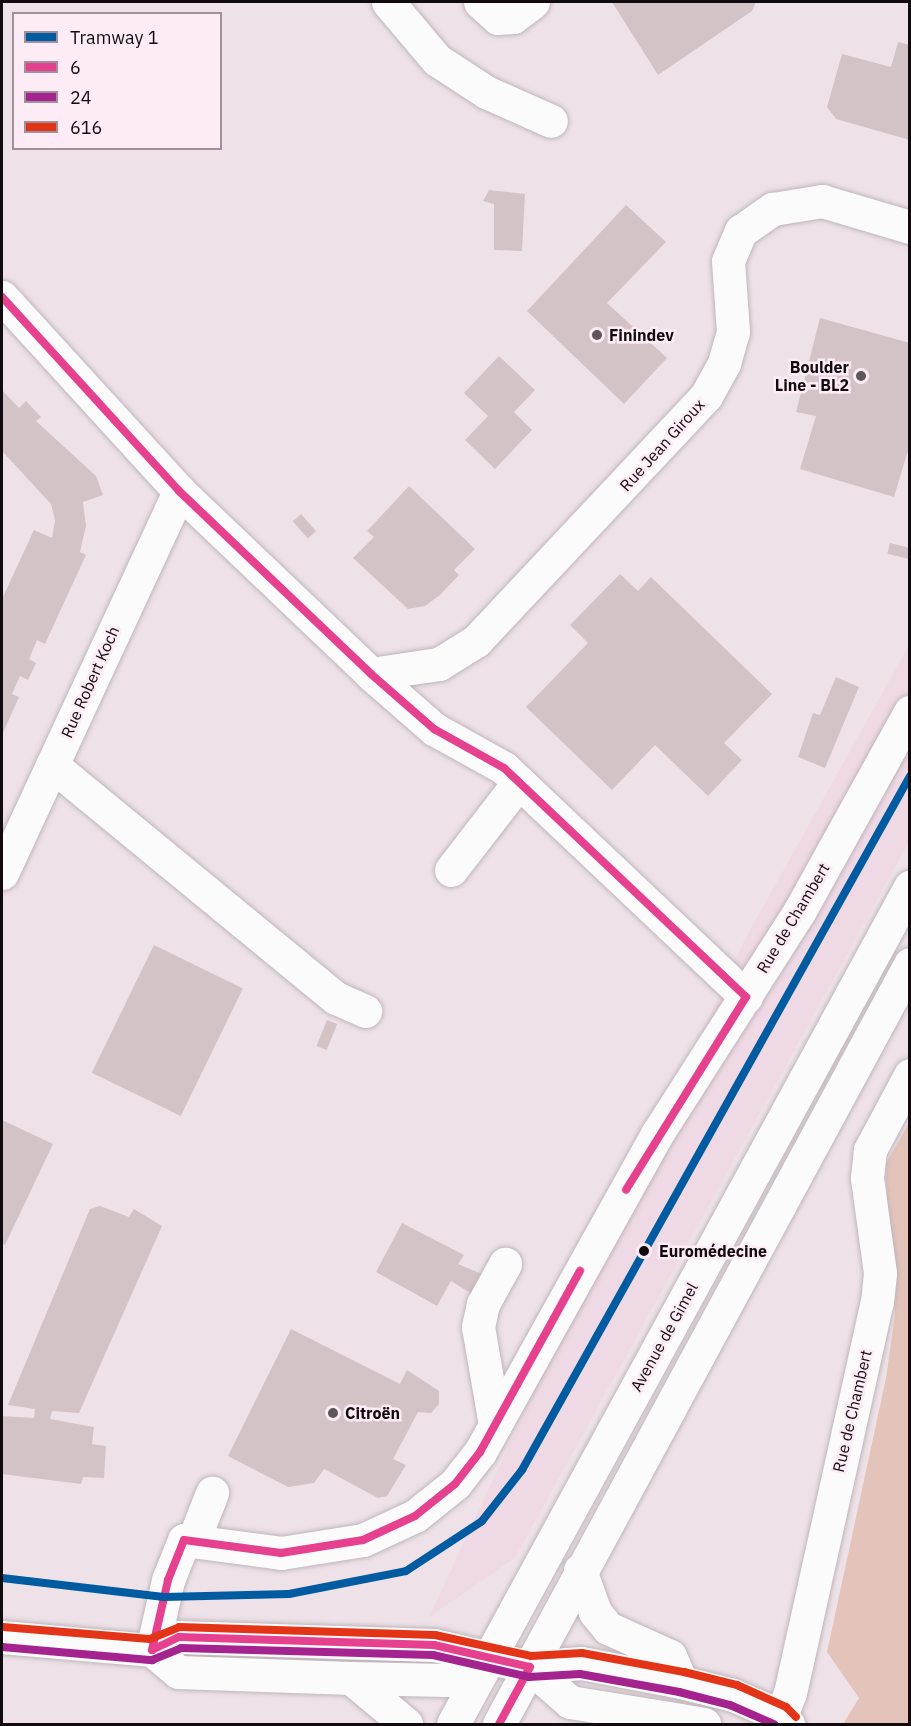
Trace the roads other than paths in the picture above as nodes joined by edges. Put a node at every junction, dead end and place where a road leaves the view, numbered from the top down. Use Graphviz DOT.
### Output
graph roads {
  1 [pos="388,2"];
  2 [pos="480,2"];
  3 [pos="533,2"];
  4 [pos="551,121"];
  5 [pos="909,227"];
  6 [pos="2,297"];
  7 [pos="179,490"];
  8 [pos="371,674"];
  9 [pos="909,712"];
  10 [pos="52,765"];
  11 [pos="519,782"];
  12 [pos="451,870"];
  13 [pos="2,873"];
  14 [pos="909,887"];
  15 [pos="909,964"];
  16 [pos="746,997"];
  17 [pos="365,1011"];
  18 [pos="909,1076"];
  19 [pos="505,1264"];
  20 [pos="495,1425"];
  21 [pos="212,1493"];
  22 [pos="193,1541"];
  23 [pos="580,1569"];
  24 [pos="2,1637"];
  25 [pos="152,1650"];
  26 [pos="487,1659"];
  27 [pos="530,1667"];
  28 [pos="351,1678"];
  29 [pos="681,1682"];
  30 [pos="780,1722"];
  31 [pos="405,1725"];
  32 [pos="453,1725"];
  33 [pos="499,1725"];
  34 [pos="704,1725"];
  1 -- 4 [label="street"];
  2 -- 3 [label="street"];
  5 -- 8 [label="street, Rue Jean Giroux"];
  6 -- 7 [label="street"];
  7 -- 8 [label="street"];
  7 -- 10 [label="street, Rue Robert Koch"];
  8 -- 11 [label="street"];
  9 -- 16 [label="street, Rue de Chambert"];
  10 -- 13 [label="street, Rue Robert Koch"];
  10 -- 17 [label="street"];
  11 -- 12 [label="street"];
  11 -- 16 [label="street"];
  14 -- 26 [label="street, Avenue de Gimel"];
  15 -- 23 [label="street"];
  16 -- 20 [label="street, Rue de Chambert"];
  18 -- 30 [label="street, Rue de Chambert"];
  19 -- 20 [label="street"];
  20 -- 22 [label="street, Rue de Chambert"];
  21 -- 22 [label="street"];
  22 -- 25 [label="street"];
  23 -- 27 [label="street"];
  23 -- 29 [label="street"];
  24 -- 25 [label="street"];
  25 -- 26 [label="street"];
  25 -- 28 [label="street"];
  26 -- 27 [label="street"];
  26 -- 28 [label="street"];
  26 -- 32 [label="street, Avenue de Gimel"];
  27 -- 29 [label="street"];
  27 -- 33 [label="street"];
  27 -- 34 [label="street"];
  28 -- 31 [label="street"];
  29 -- 30 [label="street"];
}
